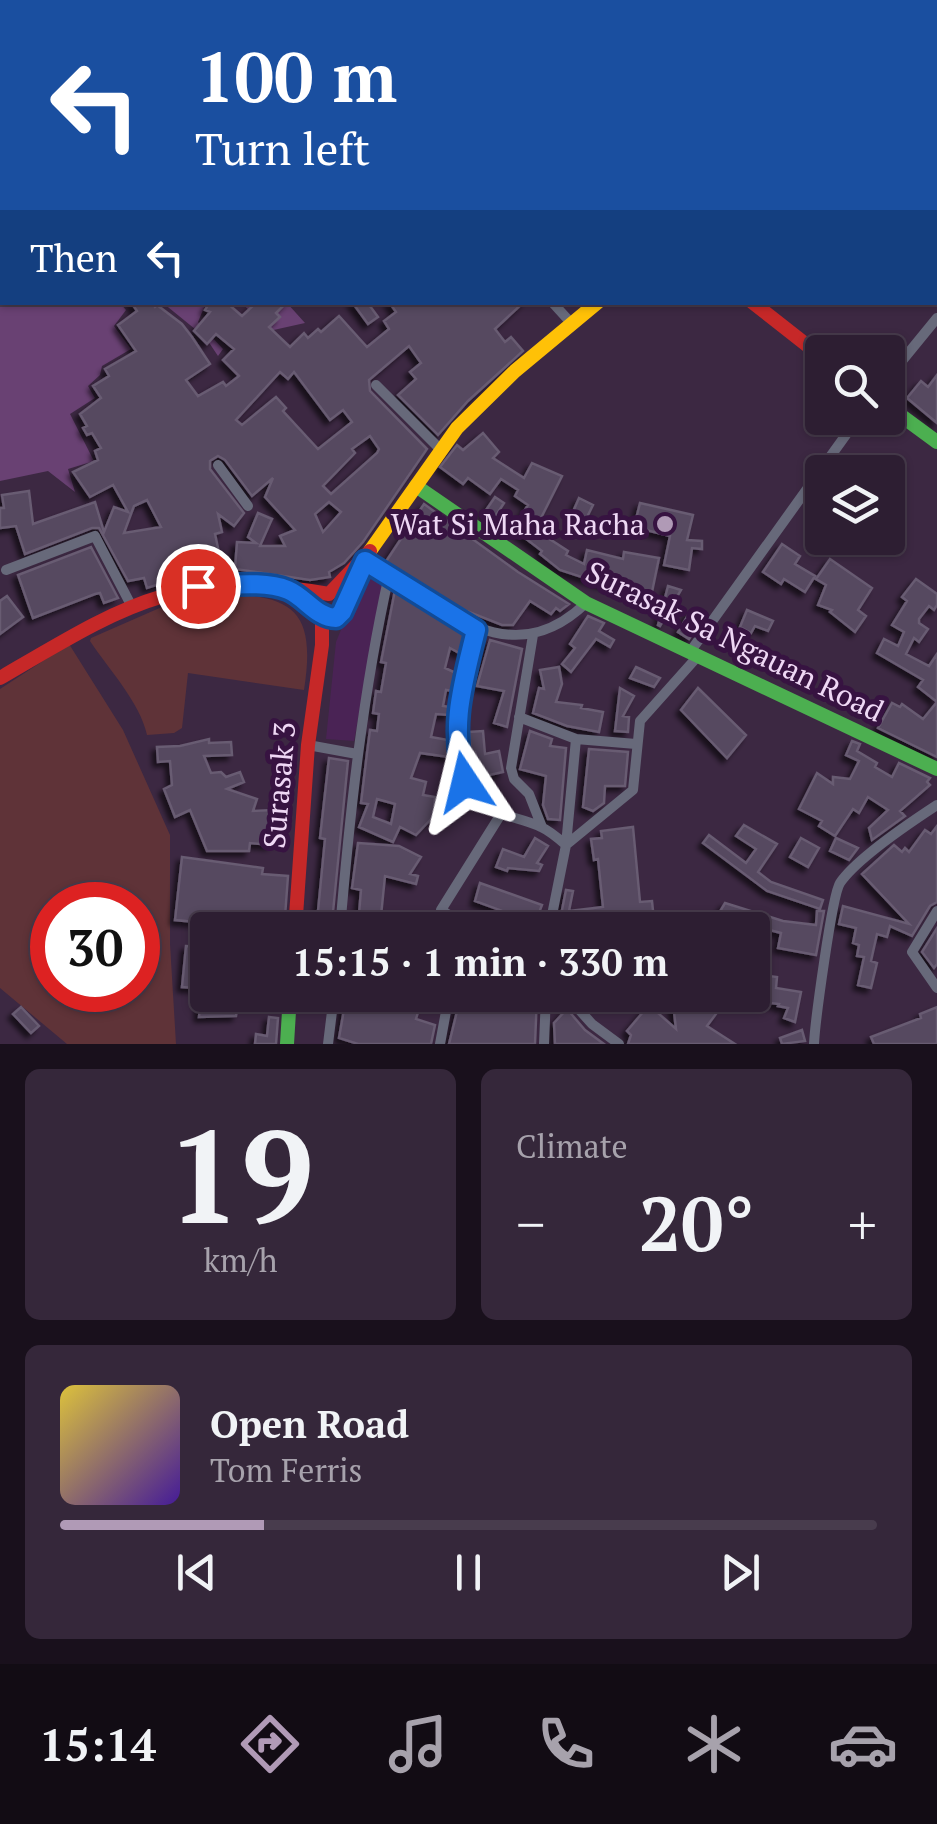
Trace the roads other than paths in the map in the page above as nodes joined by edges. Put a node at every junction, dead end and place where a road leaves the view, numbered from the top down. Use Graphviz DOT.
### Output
graph roads {
  1 [pos="555,305"];
  2 [pos="594,305"];
  3 [pos="756,305"];
  4 [pos="937,318"];
  5 [pos="572,324"];
  6 [pos="805,344"];
  7 [pos="905,357"];
  8 [pos="376,385"];
  9 [pos="905,418"];
  10 [pos="846,435"];
  11 [pos="937,442"];
  12 [pos="440,449"];
  13 [pos="218,466"];
  14 [pos="416,486"];
  15 [pos="248,506"];
  16 [pos="368,556"];
  17 [pos="6,570"];
  18 [pos="389,574"];
  19 [pos="344,577"];
  20 [pos="290,590"];
  21 [pos="309,591"];
  22 [pos="329,594"];
  23 [pos="586,603"];
  24 [pos="130,605"];
  25 [pos="342,611"];
  26 [pos="322,612"];
  27 [pos="476,630"];
  28 [pos="533,635"];
  29 [pos="322,645"];
  30 [pos="694,654"];
  31 [pos="0,678"];
  32 [pos="518,717"];
  33 [pos="576,739"];
  34 [pos="636,744"];
  35 [pos="308,745"];
  36 [pos="357,754"];
  37 [pos="937,769"];
  38 [pos="937,805"];
  39 [pos="501,814"];
  40 [pos="542,827"];
  41 [pos="566,845"];
  42 [pos="937,911"];
  43 [pos="296,912"];
  44 [pos="342,912"];
  45 [pos="445,912"];
  46 [pos="553,912"];
  47 [pos="936,982"];
  48 [pos="289,1012"];
  49 [pos="332,1012"];
  50 [pos="447,1012"];
  51 [pos="545,1012"];
  52 [pos="581,1012"];
  53 [pos="287,1044"];
  54 [pos="328,1044"];
  55 [pos="440,1044"];
  56 [pos="544,1044"];
  57 [pos="619,1044"];
  58 [pos="814,1044"];
  1 -- 5 [label="street"];
  2 -- 5 [label="main road"];
  3 -- 6 [label="main road"];
  4 -- 7 [label="street"];
  5 -- 12 [label="main road"];
  8 -- 12 [label="street"];
  9 -- 11 [label="main road"];
  10 -- 30 [label="street"];
  12 -- 14 [label="main road"];
  13 -- 15 [label="street"];
  14 -- 16 [label="main road"];
  14 -- 23 [label="main road, Surasak Sa Ngauan Road"];
  16 -- 18 [label="street"];
  16 -- 19 [label="main road"];
  16 -- 25 [label="main road, Surasak 3"];
  17 -- 24 [label="street"];
  18 -- 27 [label="street"];
  18 -- 36 [label="street"];
  19 -- 21 [label="main road"];
  19 -- 22 [label="main road"];
  20 -- 21 [label="main road"];
  20 -- 24 [label="main road"];
  20 -- 26 [label="main road"];
  21 -- 22 [label="main road"];
  22 -- 25 [label="main road"];
  22 -- 26 [label="main road"];
  23 -- 28 [label="street"];
  23 -- 30 [label="main road, Surasak Sa Ngauan Road"];
  24 -- 31 [label="main road"];
  25 -- 26 [label="main road"];
  25 -- 29 [label="main road, Surasak 3"];
  26 -- 29 [label="main road, Surasak 3"];
  27 -- 28 [label="street"];
  27 -- 39 [label="street"];
  28 -- 32 [label="street"];
  29 -- 35 [label="main road, Surasak 3"];
  30 -- 34 [label="street"];
  30 -- 37 [label="main road, Surasak Sa Ngauan Road"];
  32 -- 33 [label="street"];
  32 -- 40 [label="street"];
  33 -- 34 [label="street"];
  33 -- 41 [label="street"];
  34 -- 41 [label="street"];
  35 -- 36 [label="street"];
  35 -- 43 [label="main road, Surasak 3"];
  36 -- 44 [label="street"];
  38 -- 58 [label="street"];
  39 -- 40 [label="street"];
  39 -- 45 [label="street"];
  40 -- 41 [label="street"];
  41 -- 46 [label="street"];
  42 -- 47 [label="street"];
  48 -- 53 [label="main road"];
  49 -- 54 [label="street"];
  50 -- 55 [label="street"];
  51 -- 56 [label="street"];
  52 -- 57 [label="street"];
}
